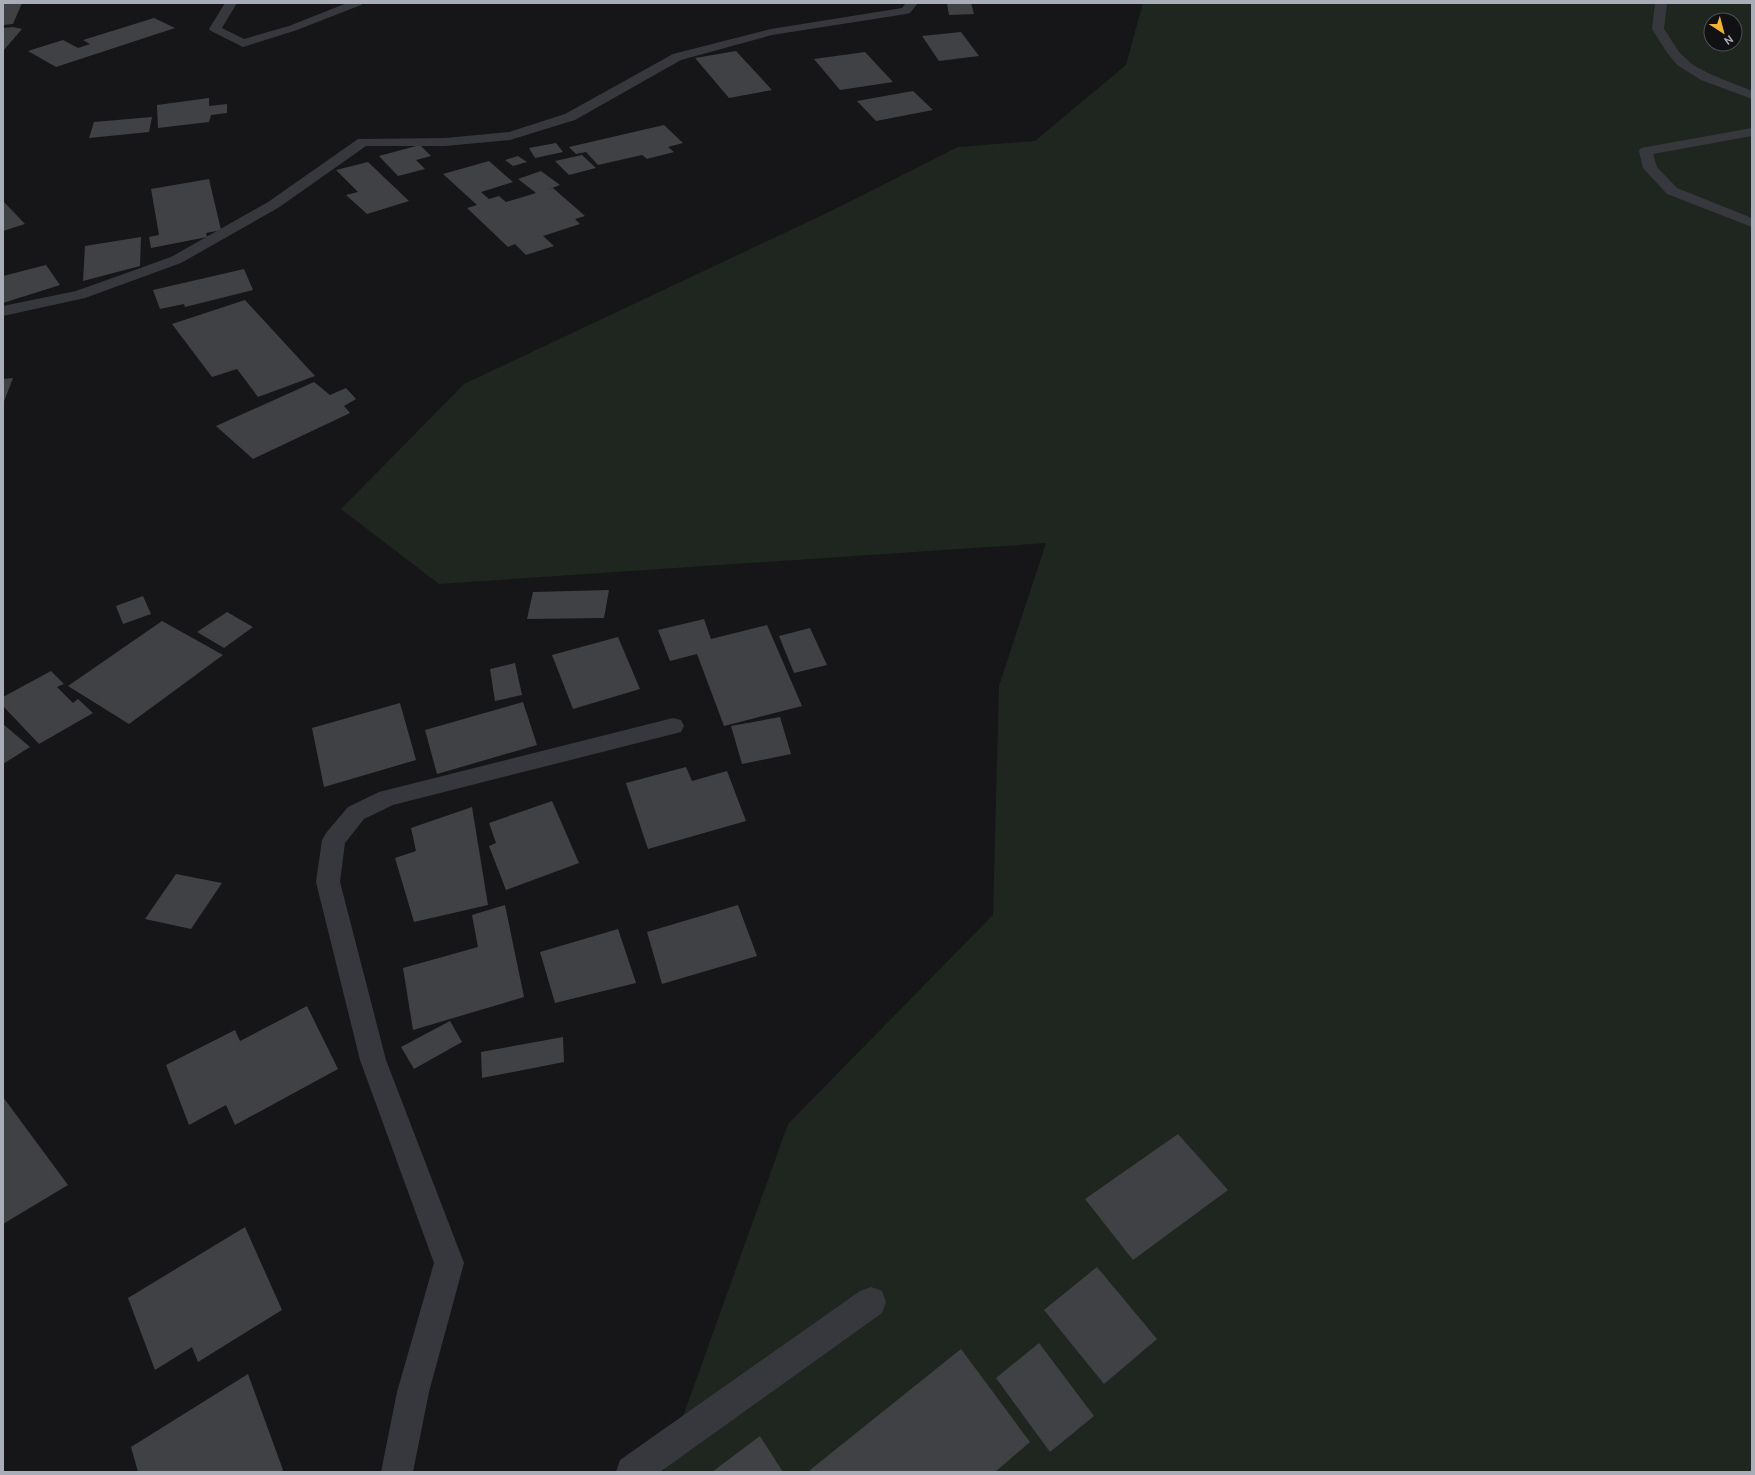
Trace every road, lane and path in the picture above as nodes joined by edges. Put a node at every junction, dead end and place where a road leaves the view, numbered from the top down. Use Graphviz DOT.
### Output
graph roads {
  1 [pos="231,3"];
  2 [pos="357,3"];
  3 [pos="912,3"];
  4 [pos="1661,3"];
  5 [pos="1752,95"];
  6 [pos="1752,132"];
  7 [pos="1752,223"];
  8 [pos="3,311"];
  9 [pos="673,726"];
  10 [pos="871,1302"];
  11 [pos="397,1472"];
  12 [pos="632,1472"];
  1 -- 2 [label="street"];
  3 -- 8 [label="street"];
  4 -- 5 [label="street"];
  6 -- 7 [label="street"];
  9 -- 11 [label="street"];
  10 -- 12 [label="street"];
}
